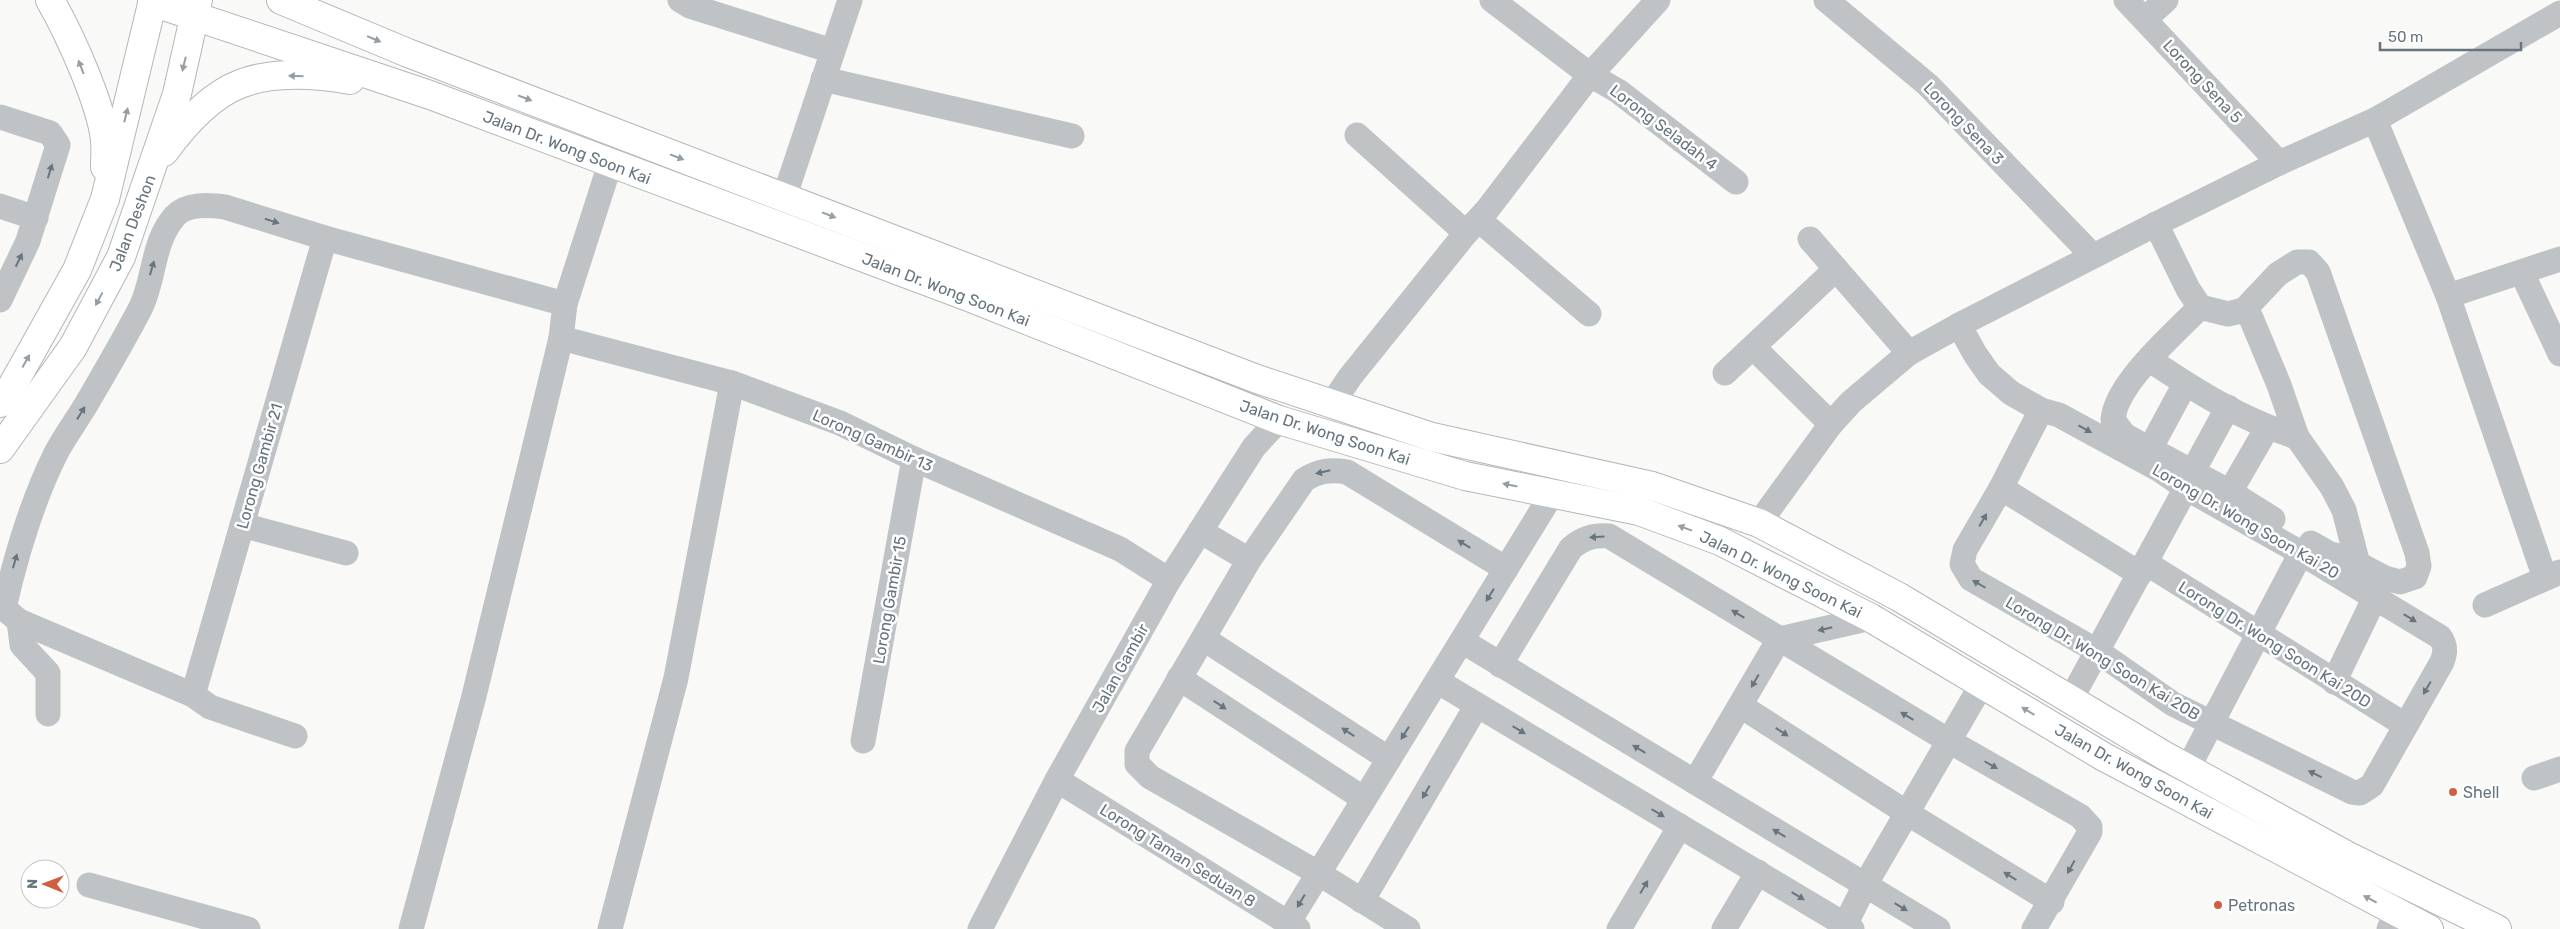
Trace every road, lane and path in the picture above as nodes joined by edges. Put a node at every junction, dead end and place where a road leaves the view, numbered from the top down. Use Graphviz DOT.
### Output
graph roads {
  1 [pos="50,0"];
  2 [pos="281,0"];
  3 [pos="315,0"];
  4 [pos="680,0"];
  5 [pos="850,0"];
  6 [pos="1492,0"];
  7 [pos="1658,0"];
  8 [pos="1826,0"];
  9 [pos="2126,0"];
  10 [pos="2166,0"];
  11 [pos="150,1"];
  12 [pos="197,8"];
  13 [pos="2560,13"];
  14 [pos="2145,19"];
  15 [pos="348,28"];
  16 [pos="832,51"];
  17 [pos="1590,75"];
  18 [pos="823,79"];
  19 [pos="430,95"];
  20 [pos="0,117"];
  21 [pos="2375,120"];
  22 [pos="1072,136"];
  23 [pos="1357,136"];
  24 [pos="2279,163"];
  25 [pos="610,164"];
  26 [pos="153,167"];
  27 [pos="1736,182"];
  28 [pos="784,198"];
  29 [pos="104,199"];
  30 [pos="0,206"];
  31 [pos="36,218"];
  32 [pos="2156,224"];
  33 [pos="1472,227"];
  34 [pos="325,238"];
  35 [pos="1810,239"];
  36 [pos="2093,256"];
  37 [pos="2560,259"];
  38 [pos="1836,269"];
  39 [pos="2522,273"];
  40 [pos="2448,296"];
  41 [pos="0,300"];
  42 [pos="565,304"];
  43 [pos="2200,307"];
  44 [pos="2244,310"];
  45 [pos="1589,314"];
  46 [pos="1959,325"];
  47 [pos="561,338"];
  48 [pos="1753,347"];
  49 [pos="1909,353"];
  50 [pos="2560,354"];
  51 [pos="2150,360"];
  52 [pos="1725,373"];
  53 [pos="732,383"];
  54 [pos="2186,384"];
  55 [pos="4,391"];
  56 [pos="1332,404"];
  57 [pos="2228,407"];
  58 [pos="2041,410"];
  59 [pos="1279,420"];
  60 [pos="1831,424"];
  61 [pos="2267,428"];
  62 [pos="2297,437"];
  63 [pos="0,449"];
  64 [pos="2150,449"];
  65 [pos="914,459"];
  66 [pos="2190,480"];
  67 [pos="2001,488"];
  68 [pos="2230,492"];
  69 [pos="1552,494"];
  70 [pos="1759,523"];
  71 [pos="242,524"];
  72 [pos="1200,532"];
  73 [pos="346,553"];
  74 [pos="2301,553"];
  75 [pos="1249,560"];
  76 [pos="2358,564"];
  77 [pos="2143,568"];
  78 [pos="1506,569"];
  79 [pos="1160,574"];
  80 [pos="2553,575"];
  81 [pos="2375,597"];
  82 [pos="2485,605"];
  83 [pos="7,612"];
  84 [pos="1871,618"];
  85 [pos="2260,633"];
  86 [pos="1204,639"];
  87 [pos="1779,639"];
  88 [pos="1462,641"];
  89 [pos="2097,651"];
  90 [pos="1500,664"];
  91 [pos="1179,678"];
  92 [pos="1437,681"];
  93 [pos="2334,682"];
  94 [pos="1982,684"];
  95 [pos="193,695"];
  96 [pos="2071,699"];
  97 [pos="1477,705"];
  98 [pos="1740,706"];
  99 [pos="48,714"];
  100 [pos="2210,722"];
  101 [pos="2405,725"];
  102 [pos="295,736"];
  103 [pos="863,741"];
  104 [pos="1949,741"];
  105 [pos="1389,759"];
  106 [pos="2188,768"];
  107 [pos="2560,769"];
  108 [pos="2534,778"];
  109 [pos="1057,780"];
  110 [pos="1695,782"];
  111 [pos="1364,799"];
  112 [pos="1907,813"];
  113 [pos="1680,826"];
  114 [pos="1758,872"];
  115 [pos="1318,874"];
  116 [pos="89,885"];
  117 [pos="1865,885"];
  118 [pos="1362,901"];
  119 [pos="2050,904"];
  120 [pos="2393,921"];
  121 [pos="1293,926"];
  122 [pos="1847,928"];
  123 [pos="248,929"];
  124 [pos="410,929"];
  125 [pos="610,929"];
  126 [pos="980,929"];
  127 [pos="1408,929"];
  128 [pos="1619,929"];
  129 [pos="1724,929"];
  130 [pos="1938,929"];
  131 [pos="2034,929"];
  132 [pos="2058,929"];
  133 [pos="2429,929"];
  134 [pos="2497,929"];
  29 -- 1 [label="main road, one-way"];
  2 -- 15 [label="main road, Jalan Dr. Wong Soon Kai"];
  3 -- 15 [label="main road"];
  4 -- 16 [label="street"];
  5 -- 16 [label="street"];
  6 -- 17 [label="street, Lorong Seladah 4"];
  7 -- 17 [label="street"];
  8 -- 36 [label="street, Lorong Sena 3"];
  9 -- 14 [label="street, Lorong Sena 5"];
  10 -- 14 [label="street"];
  11 -- 12 [label="main road, Jalan Dr. Wong Soon Kai"];
  29 -- 11 [label="main road, one-way"];
  12 -- 19 [label="main road, Jalan Dr. Wong Soon Kai"];
  12 -- 26 [label="main road, Jalan Deshon, one-way"];
  13 -- 21 [label="street"];
  14 -- 24 [label="street, Lorong Sena 5"];
  15 -- 28 [label="main road, Jalan Dr. Wong Soon Kai, one-way"];
  16 -- 18 [label="street"];
  17 -- 27 [label="street, Lorong Seladah 4"];
  17 -- 33 [label="street"];
  18 -- 22 [label="street"];
  18 -- 28 [label="street"];
  19 -- 25 [label="main road, Jalan Dr. Wong Soon Kai"];
  19 -- 26 [label="main road, one-way"];
  31 -- 20 [label="street, one-way"];
  21 -- 24 [label="street"];
  21 -- 40 [label="street"];
  23 -- 33 [label="street"];
  24 -- 32 [label="street"];
  25 -- 42 [label="street"];
  25 -- 59 [label="main road, Jalan Dr. Wong Soon Kai"];
  26 -- 63 [label="main road, Jalan Deshon, one-way"];
  28 -- 56 [label="main road, Jalan Dr. Wong Soon Kai, one-way"];
  55 -- 29 [label="main road, one-way"];
  30 -- 31 [label="street"];
  41 -- 31 [label="street, one-way"];
  32 -- 36 [label="street"];
  32 -- 43 [label="street"];
  33 -- 45 [label="street"];
  33 -- 56 [label="street"];
  34 -- 42 [label="street"];
  34 -- 71 [label="street, Lorong Gambir 21"];
  83 -- 34 [label="street, one-way"];
  35 -- 38 [label="street"];
  36 -- 46 [label="street"];
  37 -- 39 [label="street"];
  38 -- 48 [label="street"];
  38 -- 49 [label="street"];
  39 -- 40 [label="street"];
  39 -- 50 [label="street"];
  40 -- 80 [label="street"];
  42 -- 47 [label="street"];
  43 -- 44 [label="street"];
  43 -- 51 [label="street"];
  44 -- 62 [label="street"];
  44 -- 76 [label="street"];
  46 -- 49 [label="street"];
  46 -- 58 [label="street, Lorong Dr. Wong Soon Kai 20"];
  47 -- 53 [label="street, Lorong Gambir 13"];
  47 -- 124 [label="street"];
  48 -- 52 [label="street"];
  48 -- 60 [label="street"];
  49 -- 60 [label="street"];
  51 -- 54 [label="street"];
  51 -- 64 [label="street"];
  53 -- 65 [label="street, Lorong Gambir 13"];
  53 -- 125 [label="street"];
  54 -- 57 [label="street"];
  54 -- 64 [label="street"];
  56 -- 70 [label="main road, Jalan Dr. Wong Soon Kai"];
  57 -- 61 [label="street"];
  57 -- 66 [label="street"];
  58 -- 66 [label="street, Lorong Dr. Wong Soon Kai 20, one-way"];
  58 -- 67 [label="street"];
  69 -- 59 [label="main road, Jalan Dr. Wong Soon Kai, one-way"];
  59 -- 72 [label="street, Jalan Gambir"];
  60 -- 70 [label="street"];
  61 -- 62 [label="street"];
  61 -- 68 [label="street"];
  62 -- 76 [label="street"];
  64 -- 66 [label="street"];
  65 -- 79 [label="street, Lorong Gambir 13"];
  65 -- 103 [label="street, Lorong Gambir 15"];
  66 -- 68 [label="street"];
  66 -- 74 [label="street, Lorong Dr. Wong Soon Kai 20"];
  66 -- 77 [label="street"];
  67 -- 77 [label="street, Lorong Dr. Wong Soon Kai 20D"];
  89 -- 67 [label="street, Lorong Dr. Wong Soon Kai 20B, one-way"];
  68 -- 76 [label="street"];
  69 -- 78 [label="street"];
  84 -- 69 [label="main road, Jalan Dr. Wong Soon Kai, one-way"];
  70 -- 96 [label="main road, Jalan Dr. Wong Soon Kai"];
  71 -- 73 [label="street"];
  71 -- 95 [label="street, Lorong Gambir 21"];
  72 -- 75 [label="street"];
  72 -- 79 [label="street, Jalan Gambir"];
  74 -- 81 [label="street, Lorong Dr. Wong Soon Kai 20"];
  74 -- 85 [label="street"];
  78 -- 75 [label="street, one-way"];
  75 -- 86 [label="street"];
  77 -- 85 [label="street, Lorong Dr. Wong Soon Kai 20D"];
  77 -- 89 [label="street"];
  78 -- 88 [label="street, one-way"];
  79 -- 109 [label="street, Jalan Gambir"];
  80 -- 82 [label="street"];
  81 -- 93 [label="street"];
  81 -- 101 [label="street, Lorong Dr. Wong Soon Kai 20, one-way"];
  83 -- 95 [label="street"];
  83 -- 99 [label="street"];
  84 -- 87 [label="street, one-way"];
  84 -- 94 [label="main road, Jalan Dr. Wong Soon Kai"];
  85 -- 93 [label="street, Lorong Dr. Wong Soon Kai 20D"];
  85 -- 100 [label="street"];
  86 -- 91 [label="street"];
  105 -- 86 [label="street, one-way"];
  87 -- 90 [label="street, one-way"];
  87 -- 98 [label="street, one-way"];
  104 -- 87 [label="street, one-way"];
  88 -- 90 [label="street"];
  88 -- 92 [label="street"];
  89 -- 96 [label="street"];
  89 -- 100 [label="street, Lorong Dr. Wong Soon Kai 20B"];
  110 -- 90 [label="street, one-way"];
  91 -- 111 [label="street, one-way"];
  91 -- 115 [label="street"];
  92 -- 97 [label="street"];
  92 -- 105 [label="street, one-way"];
  93 -- 101 [label="street, Lorong Dr. Wong Soon Kai 20D"];
  94 -- 104 [label="street"];
  120 -- 94 [label="main road, Jalan Dr. Wong Soon Kai, one-way"];
  95 -- 102 [label="street"];
  96 -- 106 [label="main road, Jalan Dr. Wong Soon Kai"];
  97 -- 113 [label="street, one-way"];
  97 -- 118 [label="street, one-way"];
  98 -- 110 [label="street"];
  98 -- 112 [label="street, one-way"];
  101 -- 100 [label="street, Lorong Dr. Wong Soon Kai 20B, one-way"];
  100 -- 106 [label="street"];
  104 -- 112 [label="street"];
  104 -- 119 [label="street, one-way"];
  105 -- 111 [label="street"];
  106 -- 134 [label="main road, Jalan Dr. Wong Soon Kai"];
  107 -- 108 [label="street"];
  109 -- 121 [label="street, Lorong Taman Seduan 8"];
  109 -- 126 [label="street, Jalan Gambir"];
  117 -- 110 [label="street, one-way"];
  111 -- 115 [label="street"];
  112 -- 117 [label="street"];
  119 -- 112 [label="street, one-way"];
  113 -- 114 [label="street"];
  128 -- 113 [label="street, one-way"];
  114 -- 122 [label="street, one-way"];
  114 -- 129 [label="street"];
  115 -- 118 [label="street"];
  115 -- 121 [label="street, one-way"];
  116 -- 123 [label="street"];
  117 -- 122 [label="street"];
  117 -- 130 [label="street, one-way"];
  118 -- 127 [label="street"];
  119 -- 131 [label="street"];
  119 -- 132 [label="street"];
  120 -- 133 [label="main road, Jalan Dr. Wong Soon Kai"];
}
